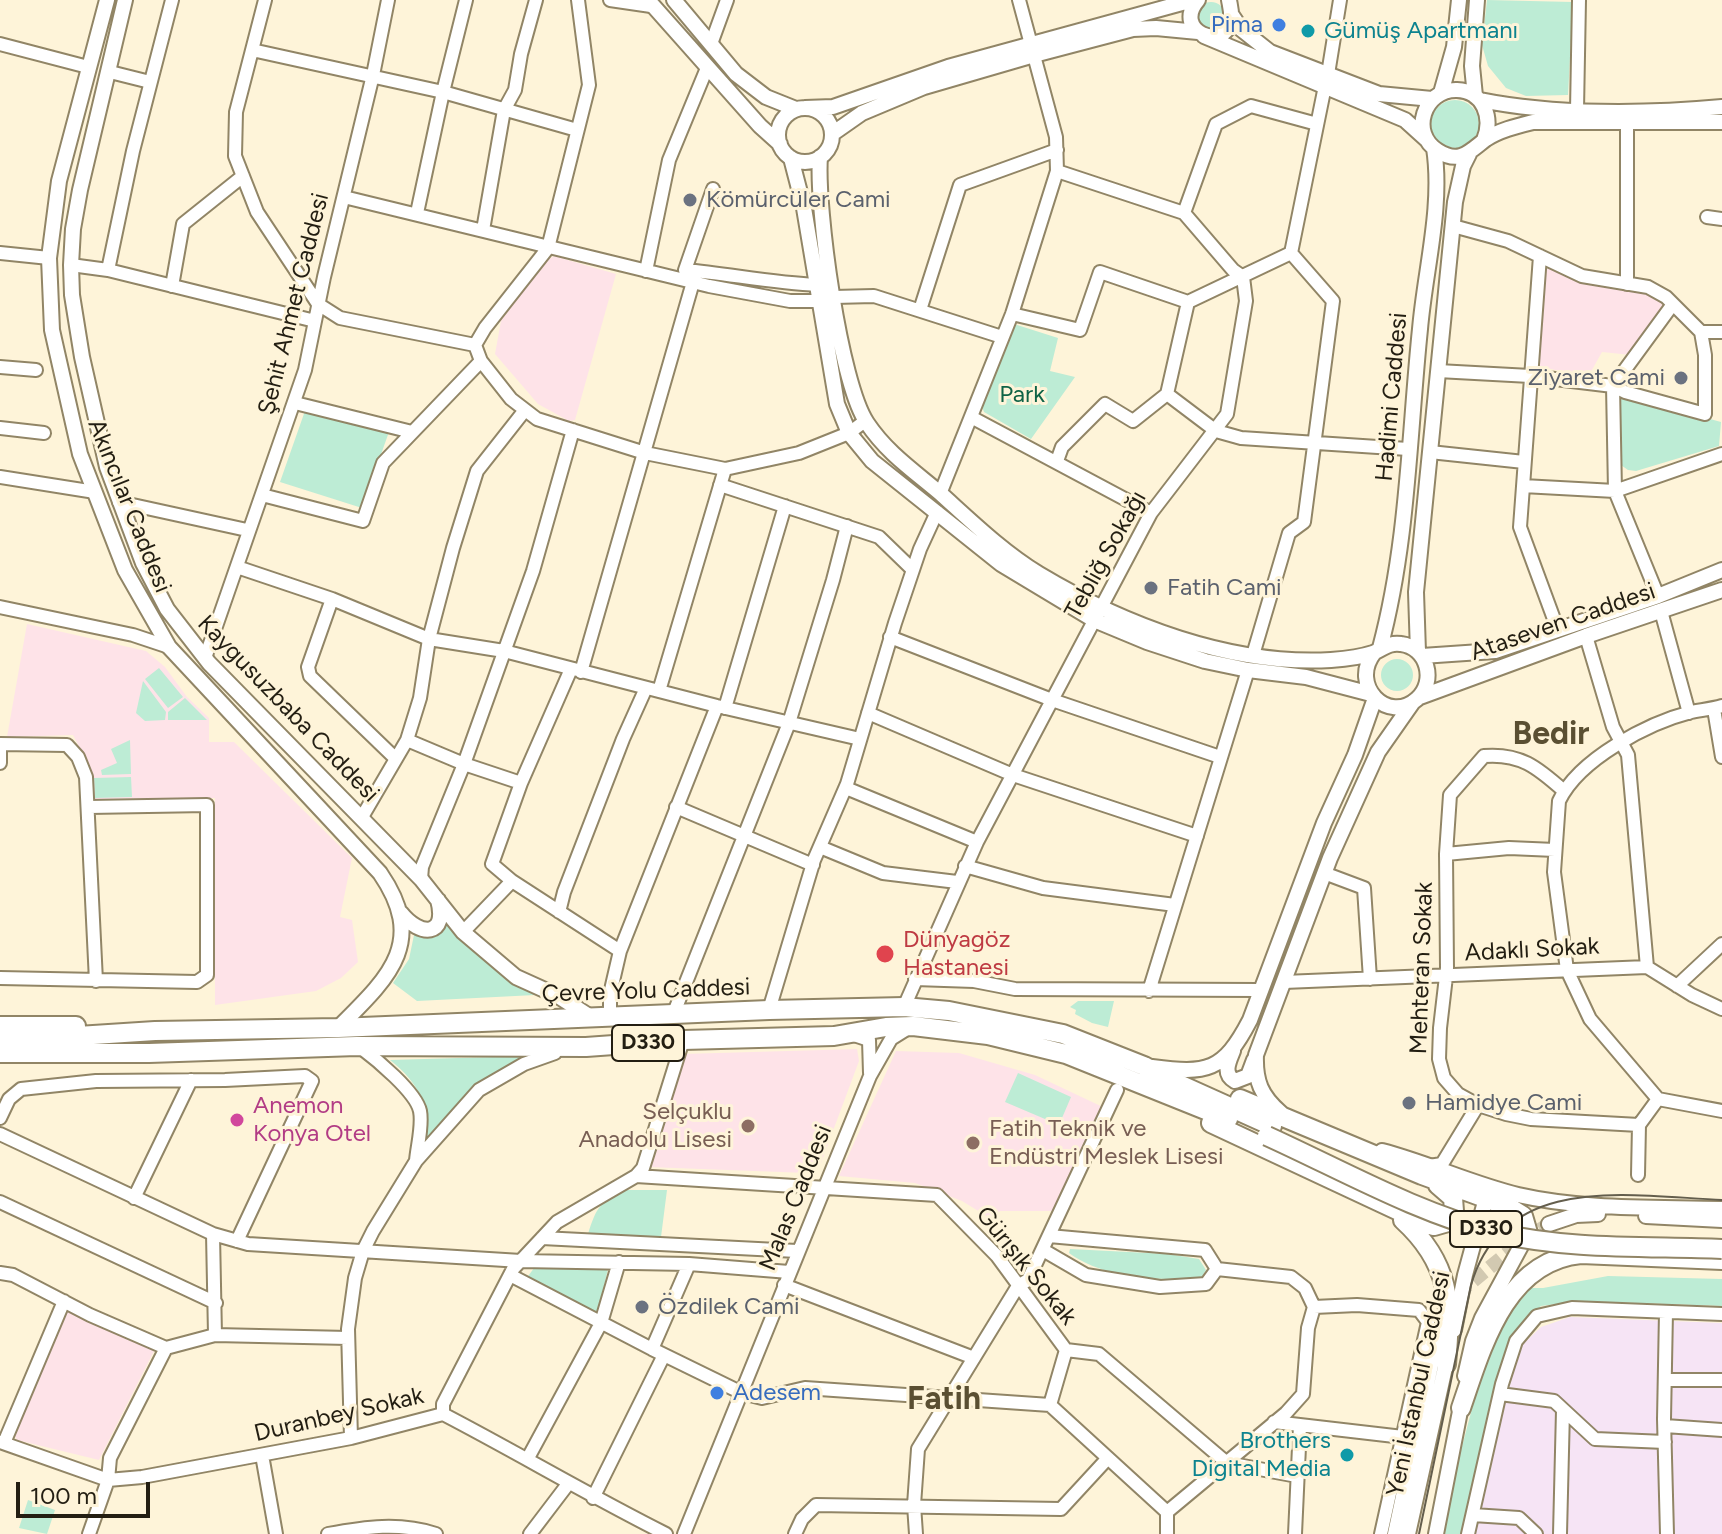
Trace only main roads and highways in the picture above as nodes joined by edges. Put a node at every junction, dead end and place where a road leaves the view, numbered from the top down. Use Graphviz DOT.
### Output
graph roads {
  1 [pos="107,0"];
  2 [pos="125,0"];
  3 [pos="674,0"];
  4 [pos="1195,0"];
  5 [pos="1459,0"];
  6 [pos="1477,0"];
  7 [pos="649,3"];
  8 [pos="1167,4"];
  9 [pos="1228,5"];
  10 [pos="1201,34"];
  11 [pos="1033,50"];
  12 [pos="1326,80"];
  13 [pos="1437,96"];
  14 [pos="1477,98"];
  15 [pos="1722,107"];
  16 [pos="801,108"];
  17 [pos="1722,122"];
  18 [pos="832,134"];
  19 [pos="1484,140"];
  20 [pos="780,144"];
  21 [pos="1430,144"];
  22 [pos="1469,154"];
  23 [pos="820,157"];
  24 [pos="791,158"];
  25 [pos="827,299"];
  26 [pos="1722,570"];
  27 [pos="1722,590"];
  28 [pos="1098,613"];
  29 [pos="169,647"];
  30 [pos="1377,650"];
  31 [pos="1420,654"];
  32 [pos="1373,696"];
  33 [pos="1416,700"];
  34 [pos="438,899"];
  35 [pos="401,913"];
  36 [pos="601,1018"];
  37 [pos="0,1026"];
  38 [pos="338,1028"];
  39 [pos="155,1031"];
  40 [pos="0,1041"];
  41 [pos="1235,1047"];
  42 [pos="0,1053"];
  43 [pos="149,1053"];
  44 [pos="1256,1055"];
  45 [pos="0,1065"];
  46 [pos="1141,1074"];
  47 [pos="1276,1127"];
  48 [pos="1426,1170"];
  49 [pos="1486,1198"];
  50 [pos="1385,1206"];
  51 [pos="1722,1209"];
  52 [pos="1722,1220"];
  53 [pos="1549,1224"];
  54 [pos="1528,1233"];
  55 [pos="1722,1237"];
  56 [pos="1722,1249"];
  57 [pos="1722,1260"];
  58 [pos="1437,1337"];
  59 [pos="1446,1364"];
  60 [pos="1461,1408"];
  61 [pos="1395,1534"];
  62 [pos="1408,1534"];
  63 [pos="1436,1534"];
  1 -- 29 [label="main road, Akıncılar Caddesi"];
  2 -- 34 [label="main road, Kaygusuzbaba Caddesi"];
  3 -- 16 [label="main road"];
  4 -- 8 [label="main road"];
  4 -- 10 [label="main road"];
  5 -- 13 [label="main road"];
  6 -- 14 [label="main road"];
  7 -- 20 [label="main road"];
  8 -- 11 [label="main road"];
  9 -- 10 [label="main road"];
  9 -- 12 [label="main road"];
  10 -- 11 [label="main road"];
  10 -- 12 [label="main road"];
  11 -- 16 [label="main road"];
  11 -- 18 [label="main road"];
  12 -- 13 [label="main road"];
  12 -- 21 [label="main road"];
  13 -- 14 [label="main road"];
  13 -- 21 [label="main road"];
  14 -- 15 [label="main road"];
  14 -- 19 [label="main road"];
  16 -- 18 [label="main road"];
  16 -- 20 [label="main road"];
  17 -- 19 [label="main road"];
  18 -- 23 [label="main road"];
  19 -- 22 [label="main road"];
  20 -- 24 [label="main road"];
  21 -- 22 [label="main road"];
  21 -- 30 [label="main road, Hadimi Caddesi"];
  22 -- 31 [label="main road, Hadimi Caddesi"];
  23 -- 24 [label="main road"];
  23 -- 25 [label="main road"];
  24 -- 25 [label="main road"];
  25 -- 28 [label="main road"];
  25 -- 28 [label="main road"];
  26 -- 31 [label="main road"];
  27 -- 33 [label="main road, Ataseven Caddesi"];
  28 -- 30 [label="main road"];
  28 -- 32 [label="main road"];
  29 -- 35 [label="main road, Kaygusuzbaba Caddesi"];
  30 -- 31 [label="main road"];
  30 -- 32 [label="main road"];
  31 -- 33 [label="main road"];
  32 -- 33 [label="main road"];
  32 -- 41 [label="main road"];
  33 -- 44 [label="main road"];
  34 -- 35 [label="main road"];
  34 -- 36 [label="main road, Kaygusuzbaba Caddesi"];
  35 -- 38 [label="main road"];
  36 -- 38 [label="highway, Çevre Yolu Caddesi / D330"];
  36 -- 46 [label="highway, Çevre Yolu Caddesi / D330"];
  37 -- 39 [label="highway"];
  38 -- 39 [label="highway, Çevre Yolu Caddesi / D330"];
  39 -- 40 [label="highway, Çevre Yolu Caddesi / D330"];
  41 -- 44 [label="main road"];
  41 -- 46 [label="main road"];
  42 -- 43 [label="highway, Çevre Yolu Caddesi / D330"];
  43 -- 45 [label="highway"];
  43 -- 46 [label="highway, Çevre Yolu Caddesi / D330"];
  44 -- 47 [label="main road"];
  46 -- 47 [label="highway, Çevre Yolu Caddesi / D330"];
  46 -- 50 [label="highway"];
  47 -- 48 [label="highway"];
  47 -- 55 [label="highway, D330"];
  47 -- 56 [label="highway, D330, bridge"];
  48 -- 49 [label="highway"];
  48 -- 50 [label="highway"];
  48 -- 51 [label="main road"];
  49 -- 54 [label="highway"];
  49 -- 59 [label="main road, Yeni İstanbul Caddesi"];
  50 -- 59 [label="highway"];
  52 -- 53 [label="main road"];
  54 -- 60 [label="main road, Yeni İstanbul Caddesi"];
  57 -- 60 [label="highway"];
  58 -- 61 [label="main road, Yeni İstanbul Caddesi"];
  59 -- 62 [label="main road, Yeni İstanbul Caddesi"];
  60 -- 63 [label="main road, Yeni İstanbul Caddesi"];
}
